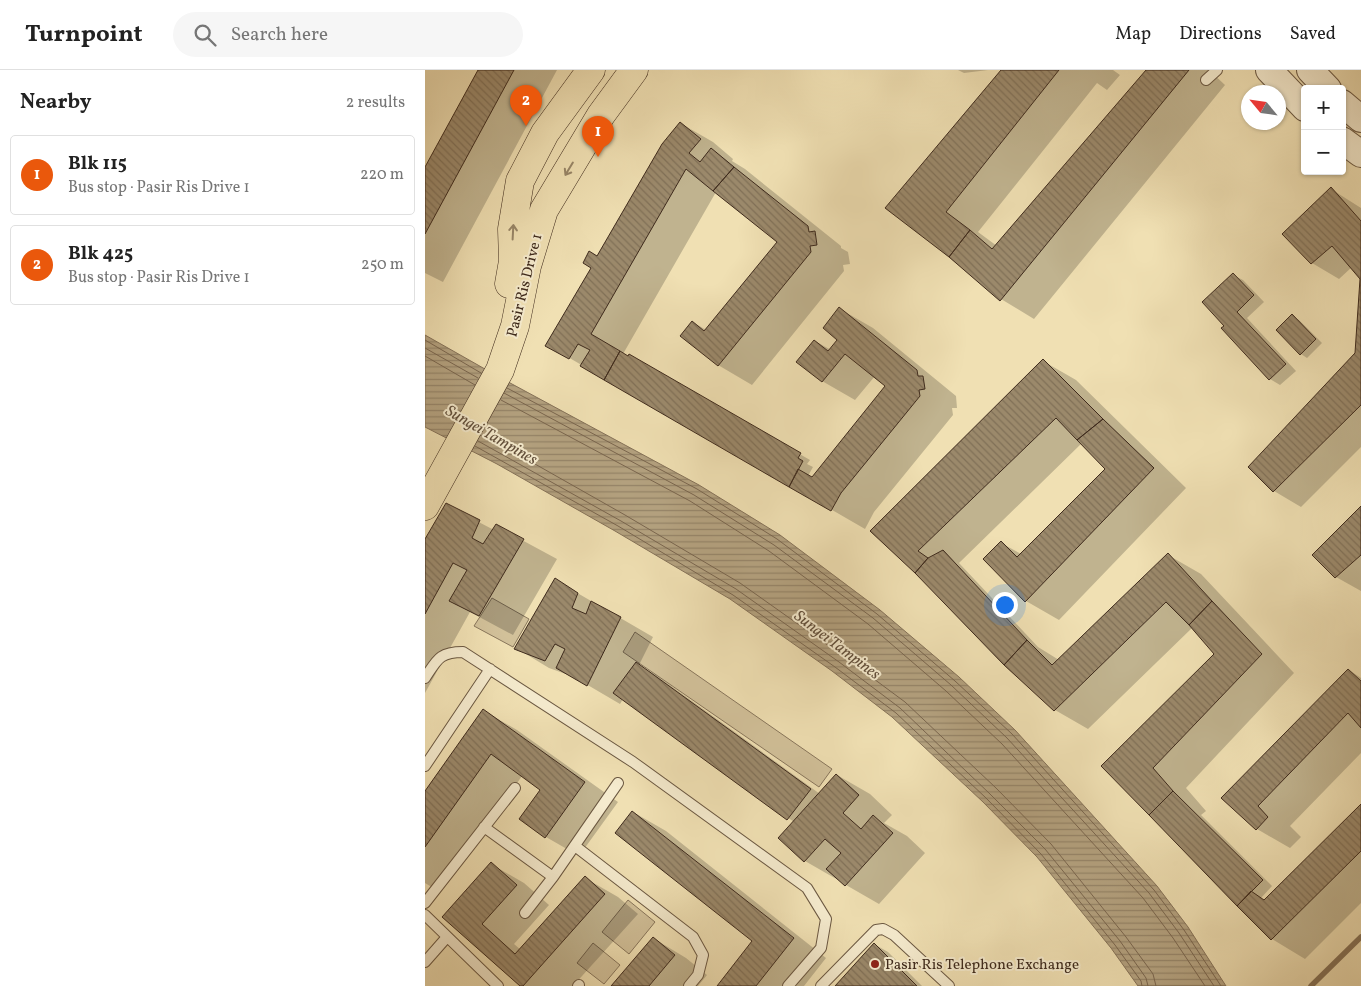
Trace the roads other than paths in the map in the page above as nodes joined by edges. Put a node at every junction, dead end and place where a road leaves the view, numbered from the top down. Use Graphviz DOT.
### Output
graph roads {
  1 [pos="591,70"];
  2 [pos="634,70"];
  3 [pos="1217,70"];
  4 [pos="1269,70"];
  5 [pos="1206,80"];
  6 [pos="1301,104"];
  7 [pos="1346,106"];
  8 [pos="1361,119"];
  9 [pos="1346,143"];
  10 [pos="1361,154"];
  11 [pos="496,368"];
  12 [pos="446,458"];
  13 [pos="425,483"];
  14 [pos="425,506"];
  15 [pos="489,669"];
  16 [pos="425,678"];
  17 [pos="425,766"];
  18 [pos="618,783"];
  19 [pos="515,788"];
  20 [pos="484,827"];
  21 [pos="575,846"];
  22 [pos="553,877"];
  23 [pos="425,903"];
  24 [pos="525,913"];
  25 [pos="425,915"];
  26 [pos="447,937"];
  27 [pos="425,962"];
  28 [pos="498,986"];
  29 [pos="689,986"];
  30 [pos="788,986"];
  31 [pos="821,986"];
  32 [pos="949,986"];
  11 -- 1 [label="main road, Pasir Ris Drive 1, one-way"];
  2 -- 11 [label="main road, Pasir Ris Drive 1, one-way"];
  3 -- 5 [label="lane"];
  4 -- 6 [label="street"];
  7 -- 8 [label="street"];
  9 -- 10 [label="street"];
  11 -- 12 [label="main road, Pasir Ris Drive 1"];
  12 -- 13 [label="main road, Pasir Ris Drive 1"];
  12 -- 14 [label="main road, Pasir Ris Drive 1"];
  15 -- 16 [label="lane"];
  15 -- 17 [label="lane"];
  15 -- 30 [label="lane"];
  18 -- 21 [label="lane"];
  19 -- 20 [label="lane"];
  20 -- 22 [label="lane"];
  20 -- 23 [label="lane"];
  21 -- 22 [label="lane"];
  21 -- 29 [label="lane"];
  22 -- 24 [label="lane"];
  25 -- 26 [label="lane"];
  26 -- 27 [label="lane"];
  26 -- 28 [label="lane"];
  31 -- 32 [label="lane"];
}
